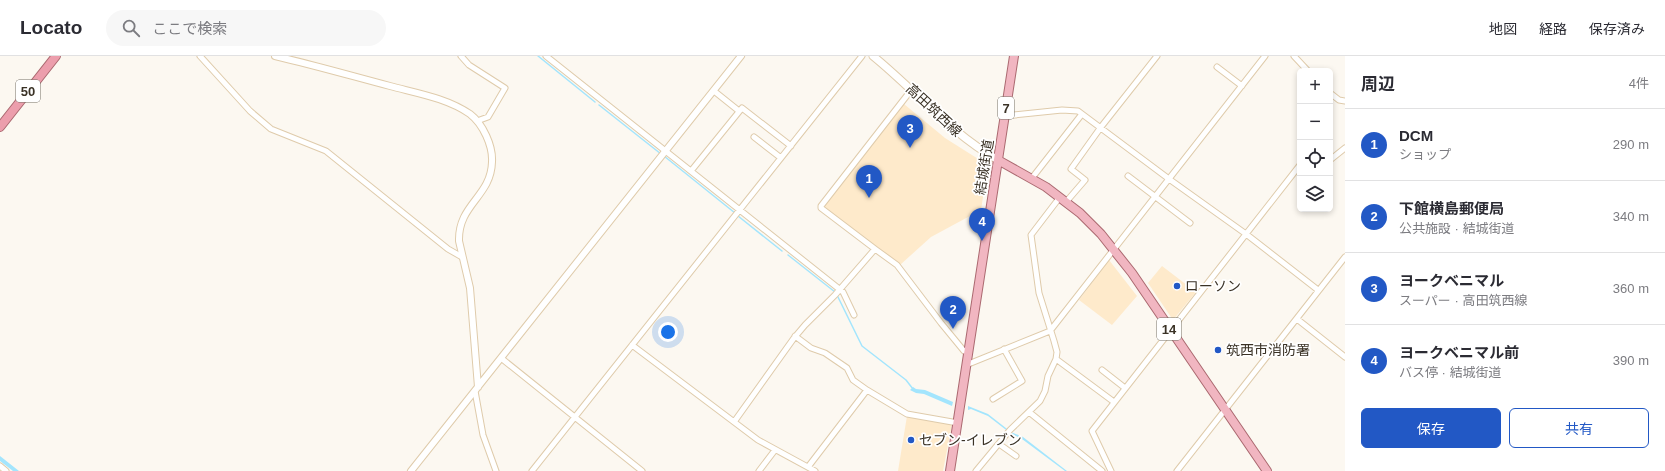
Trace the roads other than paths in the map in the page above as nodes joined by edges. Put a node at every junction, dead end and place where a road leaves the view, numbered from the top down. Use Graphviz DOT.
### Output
graph roads {
  1 [pos="56,56"];
  2 [pos="200,56"];
  3 [pos="275,56"];
  4 [pos="461,56"];
  5 [pos="546,56"];
  6 [pos="741,56"];
  7 [pos="862,56"];
  8 [pos="873,56"];
  9 [pos="1014,56"];
  10 [pos="1156,56"];
  11 [pos="1265,56"];
  12 [pos="1294,56"];
  13 [pos="1217,66"];
  14 [pos="1305,68"];
  15 [pos="1242,86"];
  16 [pos="912,89"];
  17 [pos="714,91"];
  18 [pos="1333,95"];
  19 [pos="1345,101"];
  20 [pos="739,111"];
  21 [pos="1082,114"];
  22 [pos="1005,116"];
  23 [pos="477,121"];
  24 [pos="0,127"];
  25 [pos="1101,127"];
  26 [pos="754,137"];
  27 [pos="791,146"];
  28 [pos="1345,148"];
  29 [pos="664,154"];
  30 [pos="781,158"];
  31 [pos="1333,158"];
  32 [pos="998,160"];
  33 [pos="1297,168"];
  34 [pos="691,171"];
  35 [pos="1128,176"];
  36 [pos="1032,178"];
  37 [pos="1169,180"];
  38 [pos="1156,197"];
  39 [pos="1063,200"];
  40 [pos="740,210"];
  41 [pos="1190,223"];
  42 [pos="1246,234"];
  43 [pos="875,249"];
  44 [pos="1114,250"];
  45 [pos="462,256"];
  46 [pos="1345,257"];
  47 [pos="1318,290"];
  48 [pos="838,292"];
  49 [pos="854,316"];
  50 [pos="1297,319"];
  51 [pos="1170,330"];
  52 [pos="1050,331"];
  53 [pos="795,336"];
  54 [pos="632,345"];
  55 [pos="1004,349"];
  56 [pos="968,351"];
  57 [pos="1345,356"];
  58 [pos="501,358"];
  59 [pos="1056,359"];
  60 [pos="966,365"];
  61 [pos="1102,370"];
  62 [pos="1125,388"];
  63 [pos="476,389"];
  64 [pos="867,390"];
  65 [pos="993,400"];
  66 [pos="1114,402"];
  67 [pos="1225,410"];
  68 [pos="1029,412"];
  69 [pos="574,418"];
  70 [pos="734,422"];
  71 [pos="958,423"];
  72 [pos="999,444"];
  73 [pos="775,450"];
  74 [pos="1016,456"];
  75 [pos="0,466"];
  76 [pos="808,467"];
  77 [pos="6,471"];
  78 [pos="411,471"];
  79 [pos="496,471"];
  80 [pos="532,471"];
  81 [pos="642,471"];
  82 [pos="759,471"];
  83 [pos="815,471"];
  84 [pos="950,471"];
  85 [pos="976,471"];
  86 [pos="1102,471"];
  87 [pos="1111,471"];
  88 [pos="1177,471"];
  89 [pos="1267,471"];
  1 -- 24 [label="highway, 50"];
  2 -- 45 [label="street"];
  3 -- 23 [label="street"];
  4 -- 23 [label="street"];
  5 -- 29 [label="street"];
  6 -- 17 [label="street"];
  7 -- 27 [label="street"];
  8 -- 16 [label="main road, 高田筑西線"];
  9 -- 22 [label="main road, 結城街道 / 7"];
  10 -- 25 [label="street"];
  11 -- 15 [label="street"];
  12 -- 14 [label="street"];
  13 -- 15 [label="street"];
  15 -- 37 [label="street"];
  16 -- 32 [label="main road, 高田筑西線"];
  16 -- 43 [label="street"];
  17 -- 20 [label="street"];
  17 -- 29 [label="street"];
  18 -- 19 [label="street"];
  20 -- 27 [label="street"];
  20 -- 34 [label="street"];
  21 -- 22 [label="street"];
  21 -- 25 [label="street"];
  21 -- 36 [label="street"];
  22 -- 32 [label="main road, 結城街道 / 7"];
  23 -- 45 [label="street"];
  25 -- 37 [label="street"];
  25 -- 39 [label="street"];
  26 -- 30 [label="street"];
  27 -- 30 [label="street"];
  28 -- 31 [label="street"];
  29 -- 34 [label="street"];
  29 -- 58 [label="street"];
  30 -- 40 [label="street"];
  32 -- 36 [label="main road, 14"];
  32 -- 56 [label="main road, 結城街道 / 7"];
  33 -- 42 [label="street"];
  34 -- 40 [label="street"];
  35 -- 38 [label="street"];
  36 -- 39 [label="main road, 14"];
  37 -- 38 [label="street"];
  37 -- 42 [label="street"];
  38 -- 41 [label="street"];
  38 -- 44 [label="street"];
  39 -- 44 [label="main road, 14"];
  39 -- 52 [label="street"];
  40 -- 48 [label="street"];
  40 -- 54 [label="street"];
  42 -- 47 [label="street"];
  42 -- 51 [label="street"];
  43 -- 48 [label="street"];
  43 -- 56 [label="street"];
  44 -- 51 [label="main road, 14"];
  44 -- 52 [label="street"];
  45 -- 63 [label="street"];
  46 -- 47 [label="street"];
  47 -- 50 [label="street"];
  48 -- 49 [label="street"];
  48 -- 53 [label="street"];
  50 -- 57 [label="street"];
  50 -- 67 [label="street"];
  51 -- 62 [label="street"];
  51 -- 67 [label="main road, 14"];
  52 -- 55 [label="street"];
  52 -- 59 [label="street"];
  53 -- 64 [label="street"];
  53 -- 70 [label="street"];
  54 -- 69 [label="street"];
  54 -- 70 [label="street"];
  55 -- 60 [label="street"];
  55 -- 65 [label="street"];
  56 -- 60 [label="main road, 結城街道 / 7"];
  58 -- 63 [label="street"];
  58 -- 69 [label="street"];
  59 -- 66 [label="street"];
  59 -- 68 [label="street"];
  60 -- 71 [label="main road, 結城街道 / 7"];
  61 -- 62 [label="street"];
  62 -- 66 [label="street"];
  63 -- 78 [label="street"];
  63 -- 79 [label="street"];
  64 -- 71 [label="street"];
  64 -- 76 [label="street"];
  66 -- 87 [label="street"];
  67 -- 88 [label="street"];
  67 -- 89 [label="main road, 14"];
  68 -- 72 [label="street"];
  68 -- 86 [label="street"];
  69 -- 80 [label="street"];
  69 -- 81 [label="street"];
  70 -- 73 [label="street"];
  71 -- 84 [label="main road, 結城街道 / 7"];
  72 -- 74 [label="street"];
  72 -- 85 [label="street"];
  73 -- 76 [label="street"];
  73 -- 82 [label="street"];
  75 -- 77 [label="street"];
  76 -- 83 [label="street"];
}
